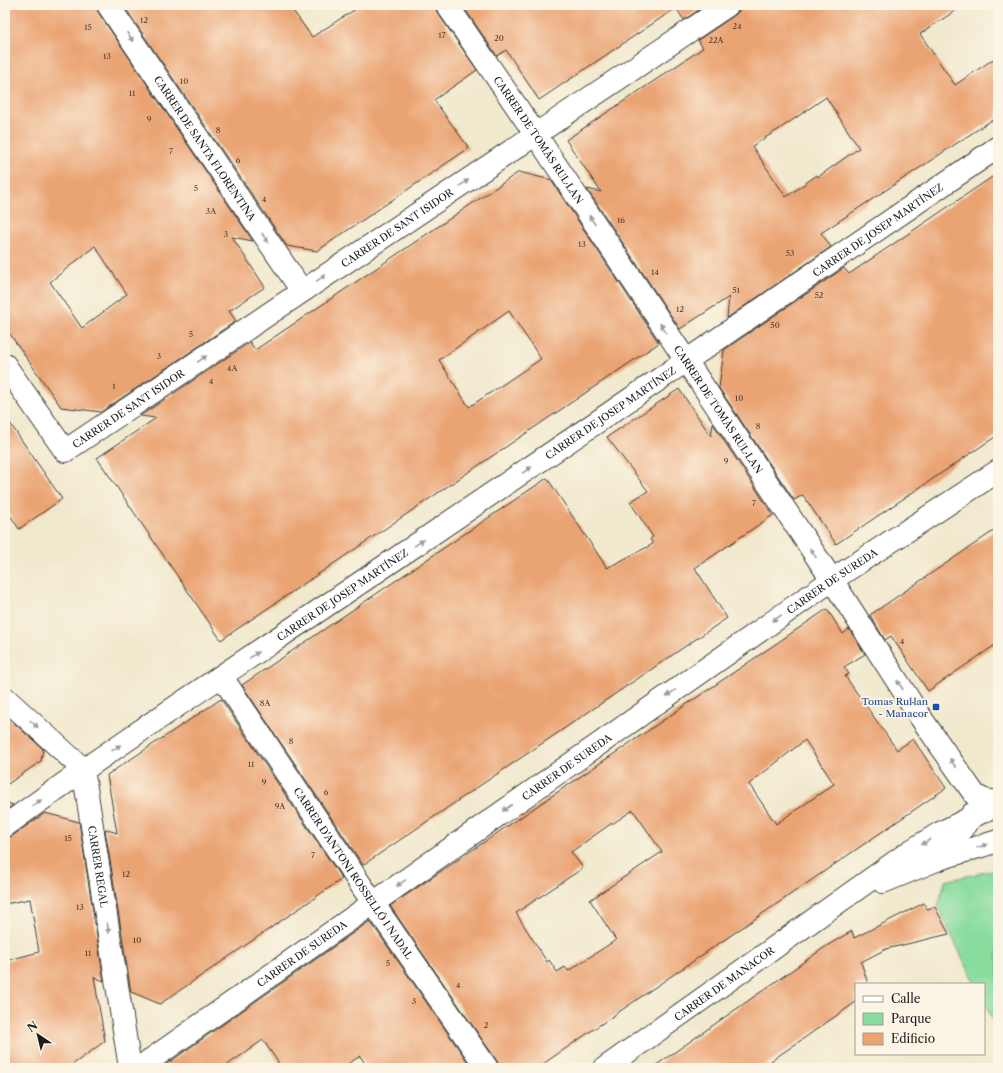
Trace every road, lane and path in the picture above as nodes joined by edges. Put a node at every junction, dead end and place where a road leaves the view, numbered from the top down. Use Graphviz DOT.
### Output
graph roads {
  1 [pos="108,5"];
  2 [pos="447,5"];
  3 [pos="728,5"];
  4 [pos="536,135"];
  5 [pos="998,147"];
  6 [pos="302,291"];
  7 [pos="686,362"];
  8 [pos="5,365"];
  9 [pos="998,471"];
  10 [pos="832,580"];
  11 [pos="222,677"];
  12 [pos="5,698"];
  13 [pos="83,769"];
  14 [pos="975,795"];
  15 [pos="998,803"];
  16 [pos="971,817"];
  17 [pos="5,826"];
  18 [pos="998,841"];
  19 [pos="939,859"];
  20 [pos="844,899"];
  21 [pos="374,902"];
  22 [pos="130,1068"];
  23 [pos="139,1068"];
  24 [pos="487,1068"];
  25 [pos="605,1068"];
  1 -- 6 [label="street, CARRER DE SANTA FLORENTINA, one-way"];
  2 -- 4 [label="street, CARRER DE TOMÀS RUL·LAN"];
  3 -- 4 [label="street, CARRER DE SANT ISIDOR"];
  6 -- 4 [label="street, CARRER DE SANT ISIDOR, one-way"];
  7 -- 4 [label="street, CARRER DE TOMÀS RUL·LAN, one-way"];
  5 -- 7 [label="street, CARRER DE JOSEP MARTÍNEZ"];
  8 -- 6 [label="street, CARRER DE SANT ISIDOR, one-way"];
  10 -- 7 [label="street, CARRER DE TOMÀS RUL·LAN, one-way"];
  11 -- 7 [label="street, CARRER DE JOSEP MARTÍNEZ, one-way"];
  9 -- 10 [label="street, CARRER DE SUREDA"];
  14 -- 10 [label="street, CARRER DE TOMÀS RUL·LAN, one-way"];
  10 -- 21 [label="street, CARRER DE SUREDA, one-way"];
  13 -- 11 [label="street, CARRER DE JOSEP MARTÍNEZ, one-way"];
  11 -- 21 [label="street, CARRER D'ANTONI ROSSELLÓ I NADAL"];
  12 -- 13 [label="street, one-way"];
  17 -- 13 [label="street, one-way"];
  13 -- 22 [label="street, CARRER REGAL, one-way"];
  14 -- 15 [label="street"];
  14 -- 16 [label="street, CARRER DE MANACOR"];
  15 -- 16 [label="street, CARRER DE MANACOR"];
  16 -- 19 [label="street, CARRER DE MANACOR"];
  16 -- 20 [label="street, CARRER DE MANACOR, one-way"];
  19 -- 18 [label="street, CARRER DE MANACOR, one-way"];
  19 -- 20 [label="street, CARRER DE MANACOR"];
  20 -- 25 [label="street, CARRER DE MANACOR"];
  21 -- 23 [label="street, CARRER DE SUREDA"];
  21 -- 24 [label="street, CARRER D'ANTONI ROSSELLÓ I NADAL"];
}
